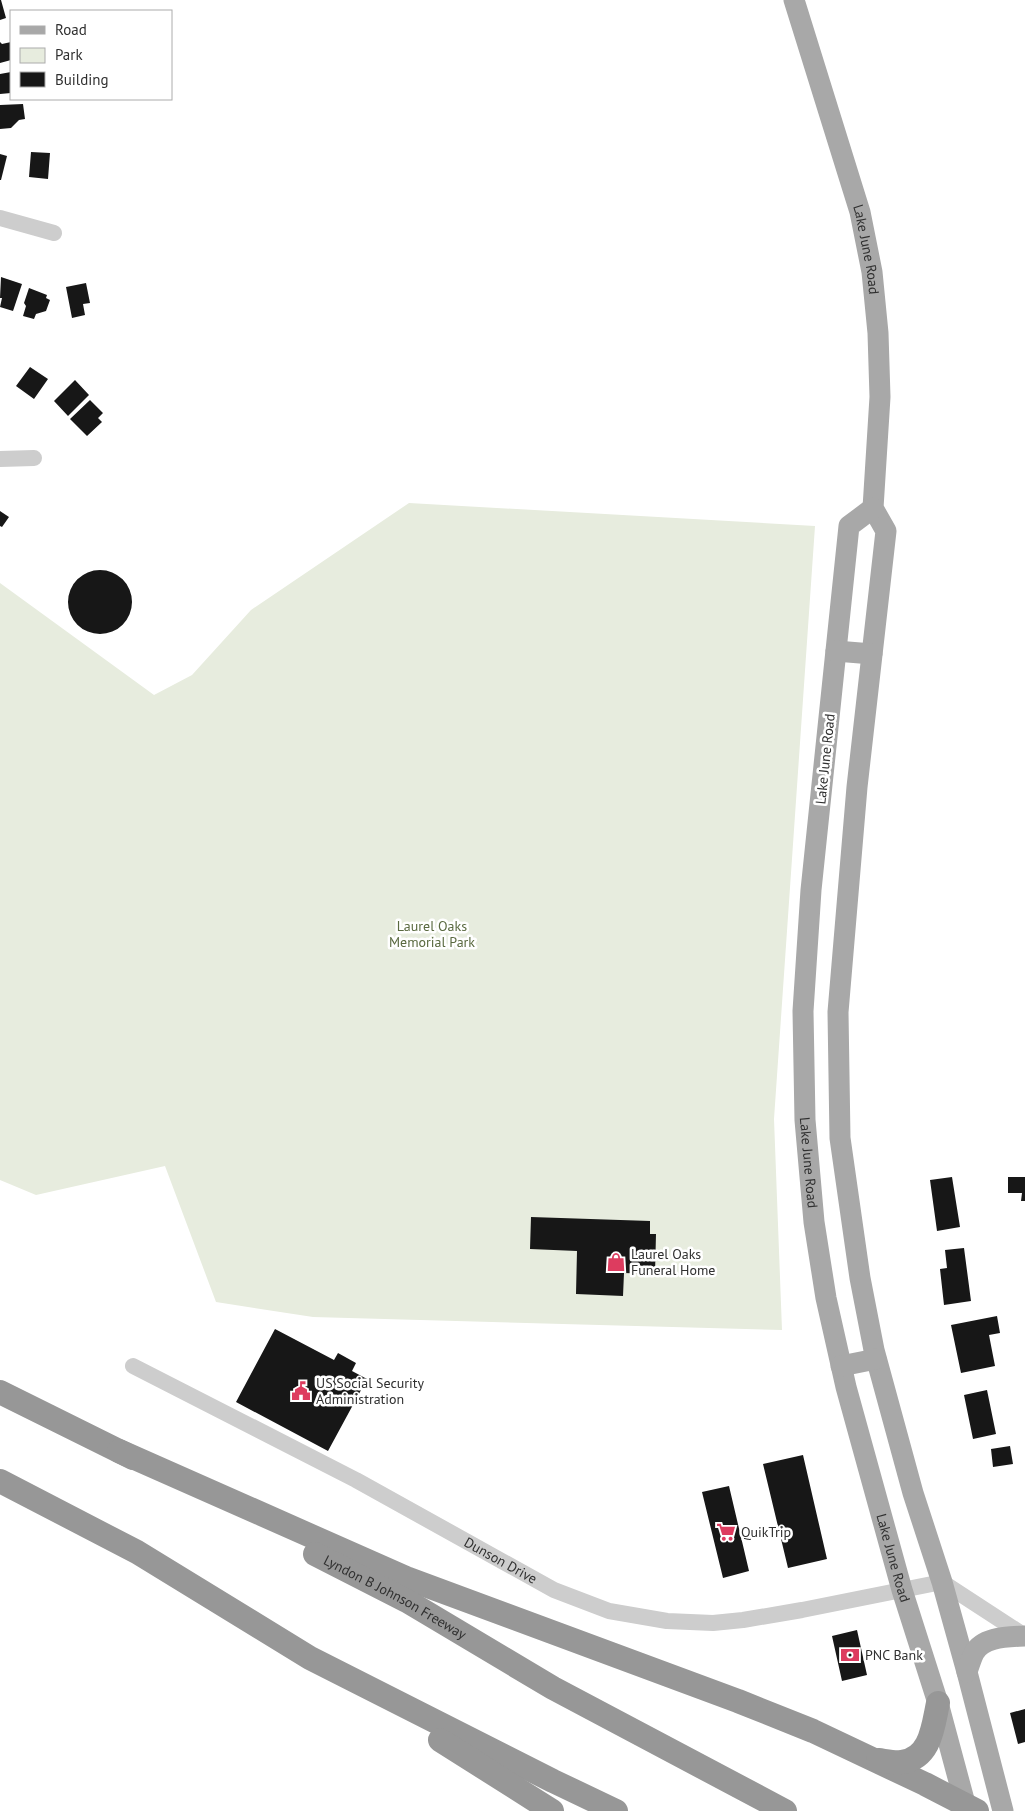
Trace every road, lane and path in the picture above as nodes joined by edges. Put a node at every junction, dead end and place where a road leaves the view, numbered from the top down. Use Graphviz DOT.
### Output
graph roads {
  1 [pos="794,0"];
  2 [pos="0,218"];
  3 [pos="54,233"];
  4 [pos="0,458"];
  5 [pos="34,458"];
  6 [pos="873,508"];
  7 [pos="836,651"];
  8 [pos="872,654"];
  9 [pos="840,1138"];
  10 [pos="807,1140"];
  11 [pos="876,1359"];
  12 [pos="133,1366"];
  13 [pos="841,1366"];
  14 [pos="0,1392"];
  15 [pos="119,1451"];
  16 [pos="0,1481"];
  17 [pos="942,1582"];
  18 [pos="902,1590"];
  19 [pos="1025,1636"];
  20 [pos="310,1658"];
  21 [pos="967,1672"];
  22 [pos="938,1703"];
  23 [pos="874,1760"];
  24 [pos="970,1809"];
  25 [pos="552,1811"];
  26 [pos="616,1811"];
  27 [pos="785,1811"];
  28 [pos="1003,1811"];
  1 -- 6 [label="main road, Lake June Road"];
  2 -- 3 [label="street"];
  4 -- 5 [label="street"];
  6 -- 7 [label="main road, Lake June Road"];
  6 -- 8 [label="main road"];
  7 -- 8 [label="main road"];
  7 -- 10 [label="main road, Lake June Road"];
  8 -- 9 [label="main road"];
  9 -- 10 [label="main road"];
  9 -- 11 [label="main road"];
  10 -- 13 [label="main road, Lake June Road"];
  11 -- 13 [label="main road"];
  11 -- 17 [label="main road"];
  12 -- 18 [label="street, Dunson Drive"];
  13 -- 18 [label="main road, Lake June Road"];
  14 -- 15 [label="highway, Lyndon B Johnson Freeway"];
  15 -- 23 [label="highway"];
  15 -- 27 [label="highway, Lyndon B Johnson Freeway"];
  16 -- 20 [label="highway"];
  17 -- 18 [label="street, Dunson Drive"];
  17 -- 19 [label="street"];
  17 -- 21 [label="main road"];
  18 -- 22 [label="main road, Lake June Road"];
  19 -- 21 [label="main road"];
  20 -- 25 [label="highway"];
  20 -- 26 [label="highway"];
  21 -- 28 [label="main road"];
  22 -- 23 [label="highway"];
  22 -- 24 [label="main road, Lake June Road"];
  23 -- 24 [label="highway"];
}
